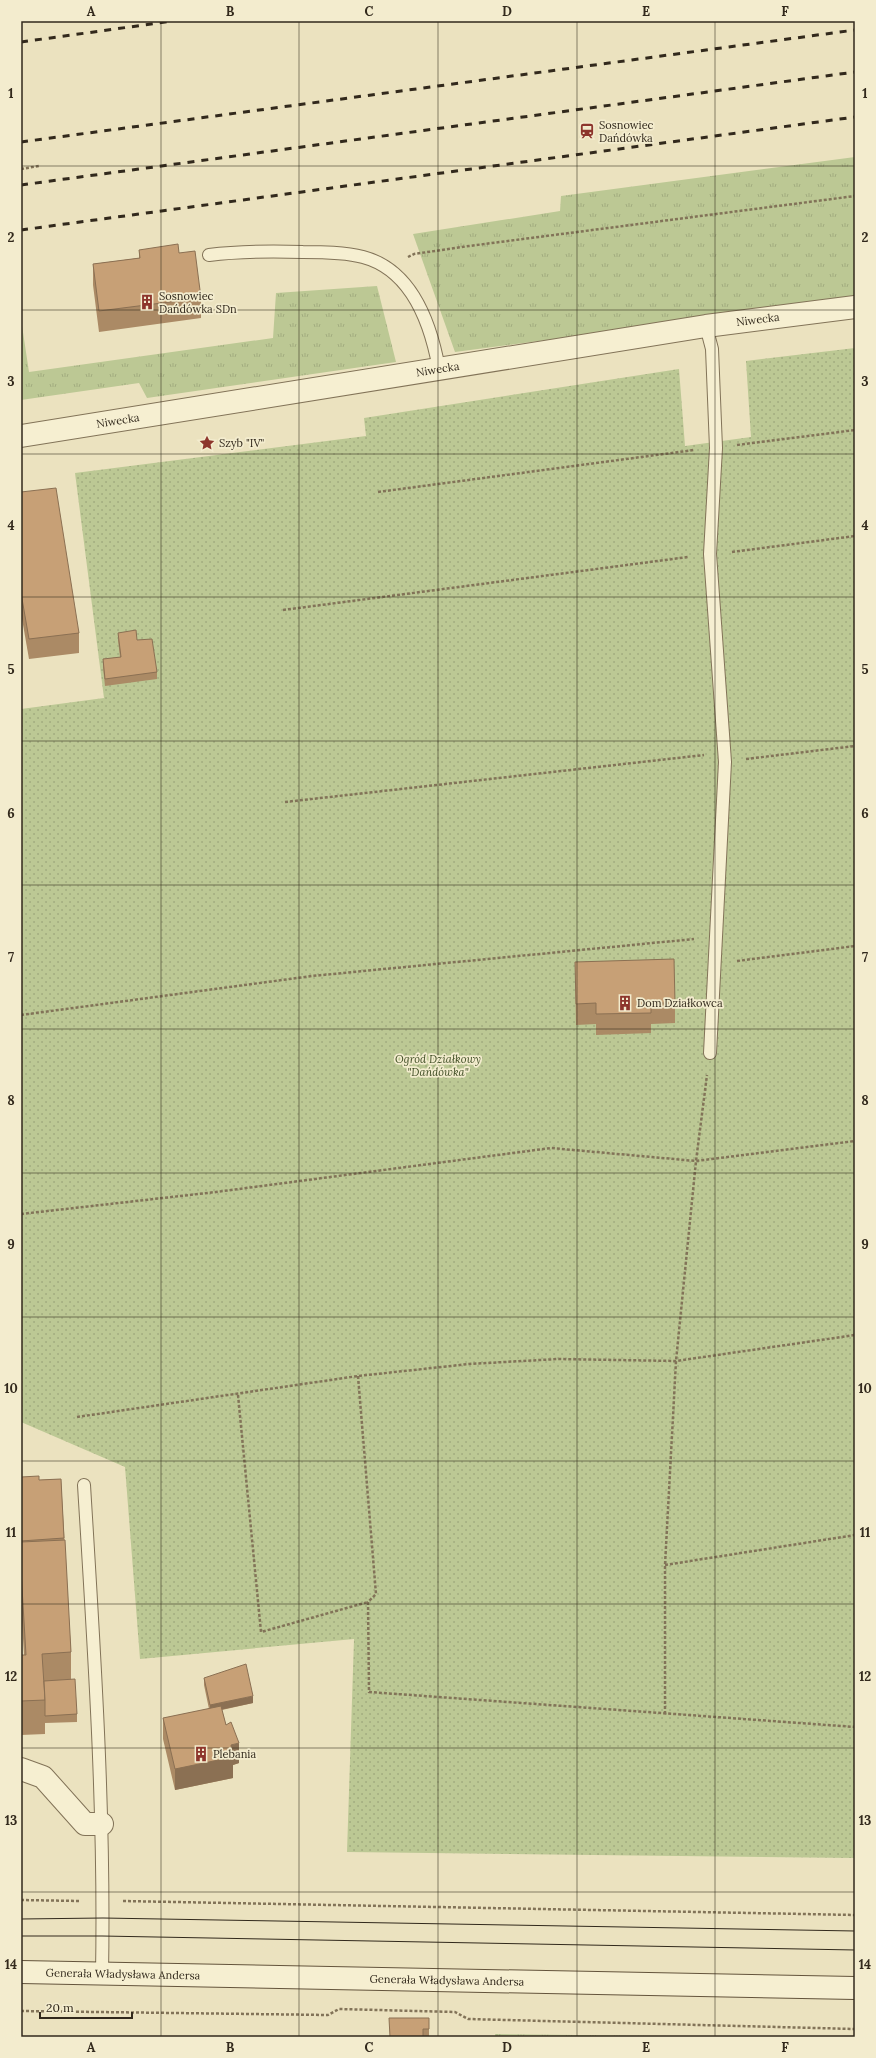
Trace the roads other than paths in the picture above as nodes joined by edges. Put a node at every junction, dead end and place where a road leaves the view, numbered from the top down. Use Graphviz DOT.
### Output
graph roads {
  1 [pos="209,255"];
  2 [pos="855,307"];
  3 [pos="706,326"];
  4 [pos="439,369"];
  5 [pos="21,436"];
  6 [pos="710,1053"];
  7 [pos="84,1485"];
  8 [pos="21,1769"];
  9 [pos="102,1824"];
  10 [pos="27,1971"];
  11 [pos="102,1974"];
  12 [pos="855,1988"];
  1 -- 4 [label="lane"];
  2 -- 3 [label="street, Niwecka"];
  3 -- 4 [label="street, Niwecka"];
  3 -- 6 [label="lane"];
  4 -- 5 [label="street, Niwecka"];
  7 -- 9 [label="lane"];
  8 -- 9 [label="street"];
  9 -- 11 [label="lane"];
  10 -- 11 [label="street, Generała Władysława Andersa"];
  11 -- 12 [label="street, Generała Władysława Andersa"];
}
